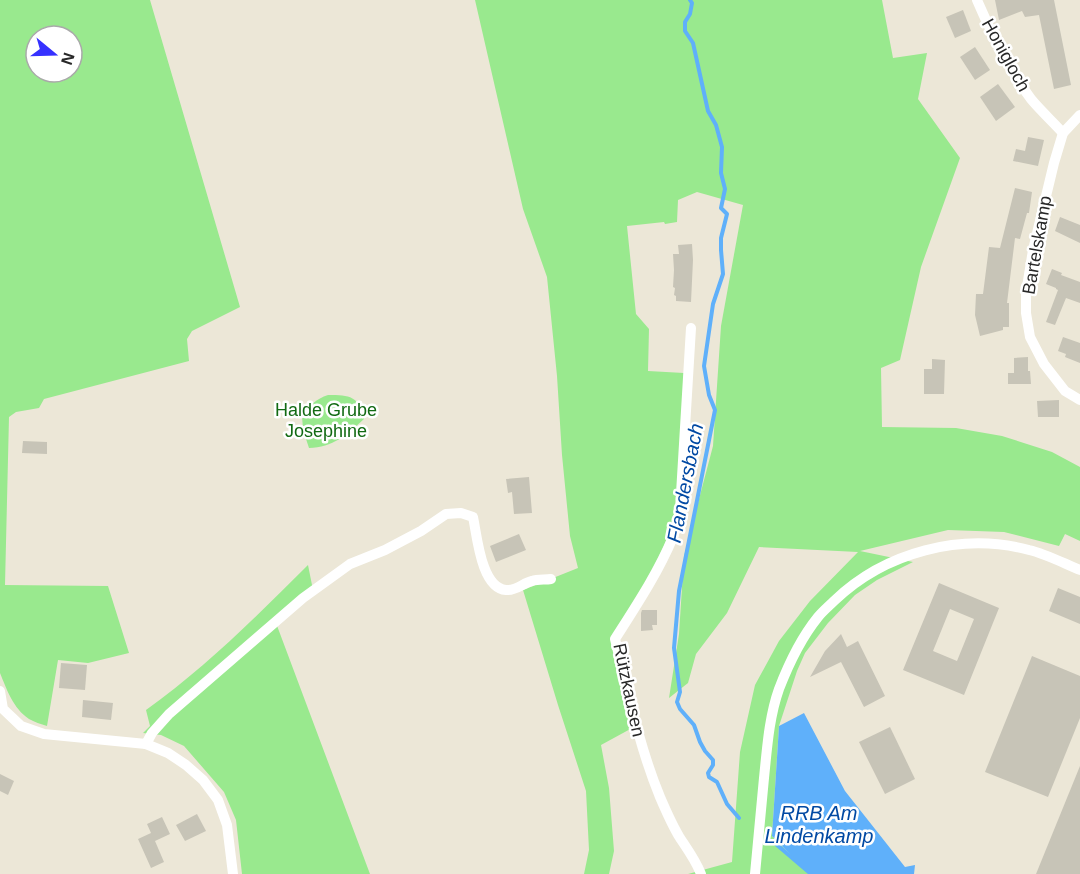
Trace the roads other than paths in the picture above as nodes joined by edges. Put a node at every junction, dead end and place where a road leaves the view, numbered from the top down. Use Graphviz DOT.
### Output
graph roads {
  1 [pos="977,0"];
  2 [pos="1080,115"];
  3 [pos="1063,133"];
  4 [pos="691,328"];
  5 [pos="1080,400"];
  6 [pos="1080,570"];
  7 [pos="551,579"];
  8 [pos="0,691"];
  9 [pos="146,744"];
  10 [pos="233,874"];
  11 [pos="701,874"];
  12 [pos="755,874"];
  1 -- 3 [label="street, Honigloch"];
  2 -- 3 [label="street, Bartelskamp"];
  3 -- 5 [label="street, Bartelskamp"];
  4 -- 11 [label="street, Rützkausen"];
  6 -- 12 [label="street"];
  7 -- 9 [label="street"];
  8 -- 9 [label="street"];
  9 -- 10 [label="street"];
}
